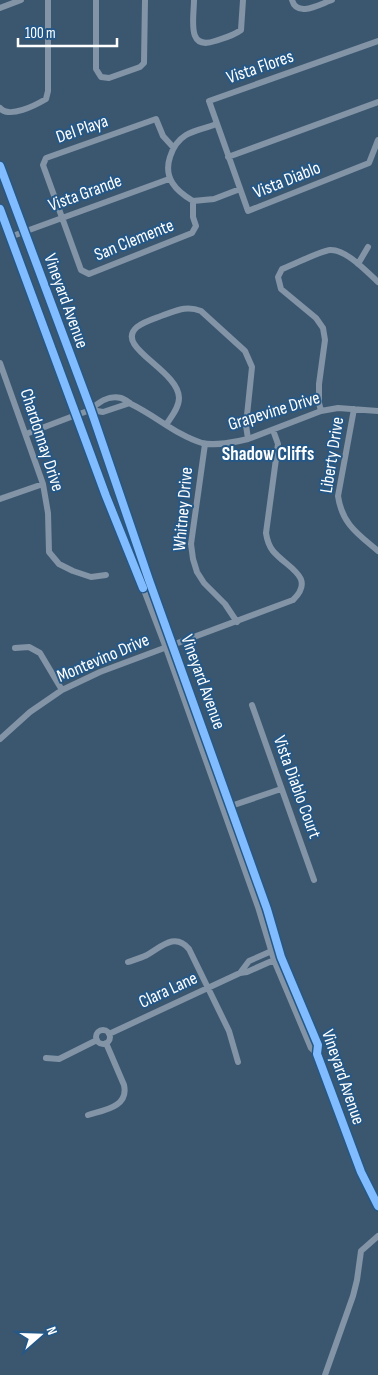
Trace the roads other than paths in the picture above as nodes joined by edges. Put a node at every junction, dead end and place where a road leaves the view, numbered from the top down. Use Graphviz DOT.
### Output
graph roads {
  1 [pos="21,0"];
  2 [pos="48,0"];
  3 [pos="96,0"];
  4 [pos="145,0"];
  5 [pos="194,0"];
  6 [pos="242,0"];
  7 [pos="292,0"];
  8 [pos="332,0"];
  9 [pos="0,8"];
  10 [pos="378,41"];
  11 [pos="378,102"];
  12 [pos="0,108"];
  13 [pos="216,124"];
  14 [pos="378,140"];
  15 [pos="173,146"];
  16 [pos="228,157"];
  17 [pos="0,166"];
  18 [pos="169,179"];
  19 [pos="240,189"];
  20 [pos="193,201"];
  21 [pos="0,209"];
  22 [pos="62,217"];
  23 [pos="25,232"];
  24 [pos="10,237"];
  25 [pos="368,247"];
  26 [pos="358,264"];
  27 [pos="378,282"];
  28 [pos="0,364"];
  29 [pos="3,383"];
  30 [pos="130,403"];
  31 [pos="354,409"];
  32 [pos="91,410"];
  33 [pos="321,411"];
  34 [pos="378,411"];
  35 [pos="76,415"];
  36 [pos="166,425"];
  37 [pos="273,430"];
  38 [pos="26,434"];
  39 [pos="248,439"];
  40 [pos="204,444"];
  41 [pos="43,484"];
  42 [pos="0,499"];
  43 [pos="378,551"];
  44 [pos="106,575"];
  45 [pos="236,622"];
  46 [pos="174,645"];
  47 [pos="15,648"];
  48 [pos="166,648"];
  49 [pos="62,690"];
  50 [pos="252,705"];
  51 [pos="0,739"];
  52 [pos="281,789"];
  53 [pos="231,806"];
  54 [pos="223,809"];
  55 [pos="314,880"];
  56 [pos="278,949"];
  57 [pos="270,951"];
  58 [pos="274,960"];
  59 [pos="128,962"];
  60 [pos="240,973"];
  61 [pos="208,988"];
  62 [pos="109,1034"];
  63 [pos="96,1040"];
  64 [pos="106,1043"];
  65 [pos="317,1054"];
  66 [pos="46,1058"];
  67 [pos="238,1062"];
  68 [pos="88,1114"];
  69 [pos="378,1206"];
  70 [pos="378,1236"];
  71 [pos="325,1375"];
  1 -- 9 [label="street"];
  2 -- 12 [label="street"];
  3 -- 4 [label="street"];
  5 -- 6 [label="street"];
  7 -- 8 [label="street"];
  10 -- 13 [label="street, Vista Flores"];
  11 -- 16 [label="street"];
  13 -- 15 [label="street"];
  13 -- 16 [label="street, Vista Flores"];
  14 -- 19 [label="street, Vista Diablo"];
  15 -- 18 [label="street"];
  15 -- 22 [label="street, Del Playa"];
  16 -- 19 [label="street, Vista Diablo"];
  17 -- 23 [label="street, Vineyard Avenue"];
  18 -- 20 [label="street"];
  18 -- 22 [label="street, Vista Grande"];
  19 -- 20 [label="street"];
  20 -- 22 [label="street, San Clemente"];
  21 -- 24 [label="street, Vineyard Avenue"];
  22 -- 23 [label="street, Vista Grande"];
  23 -- 24 [label="street, Vista Grande"];
  23 -- 32 [label="street, Vineyard Avenue"];
  24 -- 35 [label="street, Vineyard Avenue"];
  25 -- 26 [label="street"];
  26 -- 27 [label="street"];
  26 -- 33 [label="street"];
  28 -- 29 [label="street, Chardonnay Drive"];
  29 -- 38 [label="street, Chardonnay Drive"];
  30 -- 32 [label="street"];
  30 -- 32 [label="street, Grapevine Drive"];
  30 -- 36 [label="street, Grapevine Drive"];
  31 -- 33 [label="street, Grapevine Drive"];
  31 -- 34 [label="street, Grapevine Drive"];
  31 -- 43 [label="street, Liberty Drive"];
  32 -- 35 [label="street"];
  32 -- 46 [label="street, Vineyard Avenue"];
  33 -- 37 [label="street, Grapevine Drive"];
  35 -- 38 [label="street"];
  35 -- 48 [label="street, Vineyard Avenue"];
  36 -- 39 [label="street"];
  36 -- 40 [label="street, Grapevine Drive"];
  37 -- 39 [label="street, Grapevine Drive"];
  37 -- 45 [label="street, Montevino Drive"];
  38 -- 41 [label="street, Chardonnay Drive"];
  39 -- 40 [label="street, Grapevine Drive"];
  40 -- 45 [label="street, Whitney Drive"];
  41 -- 42 [label="street"];
  41 -- 44 [label="street, Chardonnay Drive"];
  45 -- 46 [label="street, Montevino Drive"];
  46 -- 48 [label="street, Montevino Drive"];
  46 -- 53 [label="street, Vineyard Avenue"];
  47 -- 49 [label="street"];
  48 -- 49 [label="street, Montevino Drive"];
  48 -- 54 [label="street, Vineyard Avenue"];
  49 -- 51 [label="street, Montevino Drive"];
  50 -- 52 [label="street, Vista Diablo Court"];
  52 -- 53 [label="street"];
  52 -- 55 [label="street, Vista Diablo Court"];
  53 -- 54 [label="street"];
  53 -- 56 [label="street, Vineyard Avenue"];
  54 -- 57 [label="street, Vineyard Avenue"];
  56 -- 57 [label="street, Clara Lane"];
  56 -- 58 [label="street"];
  56 -- 65 [label="street, Vineyard Avenue"];
  57 -- 58 [label="street, Vineyard Avenue"];
  57 -- 60 [label="street, Clara Lane"];
  58 -- 60 [label="street, Clara Lane"];
  58 -- 65 [label="street, Vineyard Avenue"];
  59 -- 61 [label="street"];
  60 -- 61 [label="street, Clara Lane"];
  61 -- 62 [label="street, Clara Lane"];
  61 -- 67 [label="street"];
  62 -- 63 [label="street"];
  62 -- 64 [label="street"];
  63 -- 64 [label="street"];
  63 -- 66 [label="street"];
  64 -- 68 [label="street"];
  65 -- 69 [label="street, Vineyard Avenue"];
  70 -- 71 [label="street"];
}
